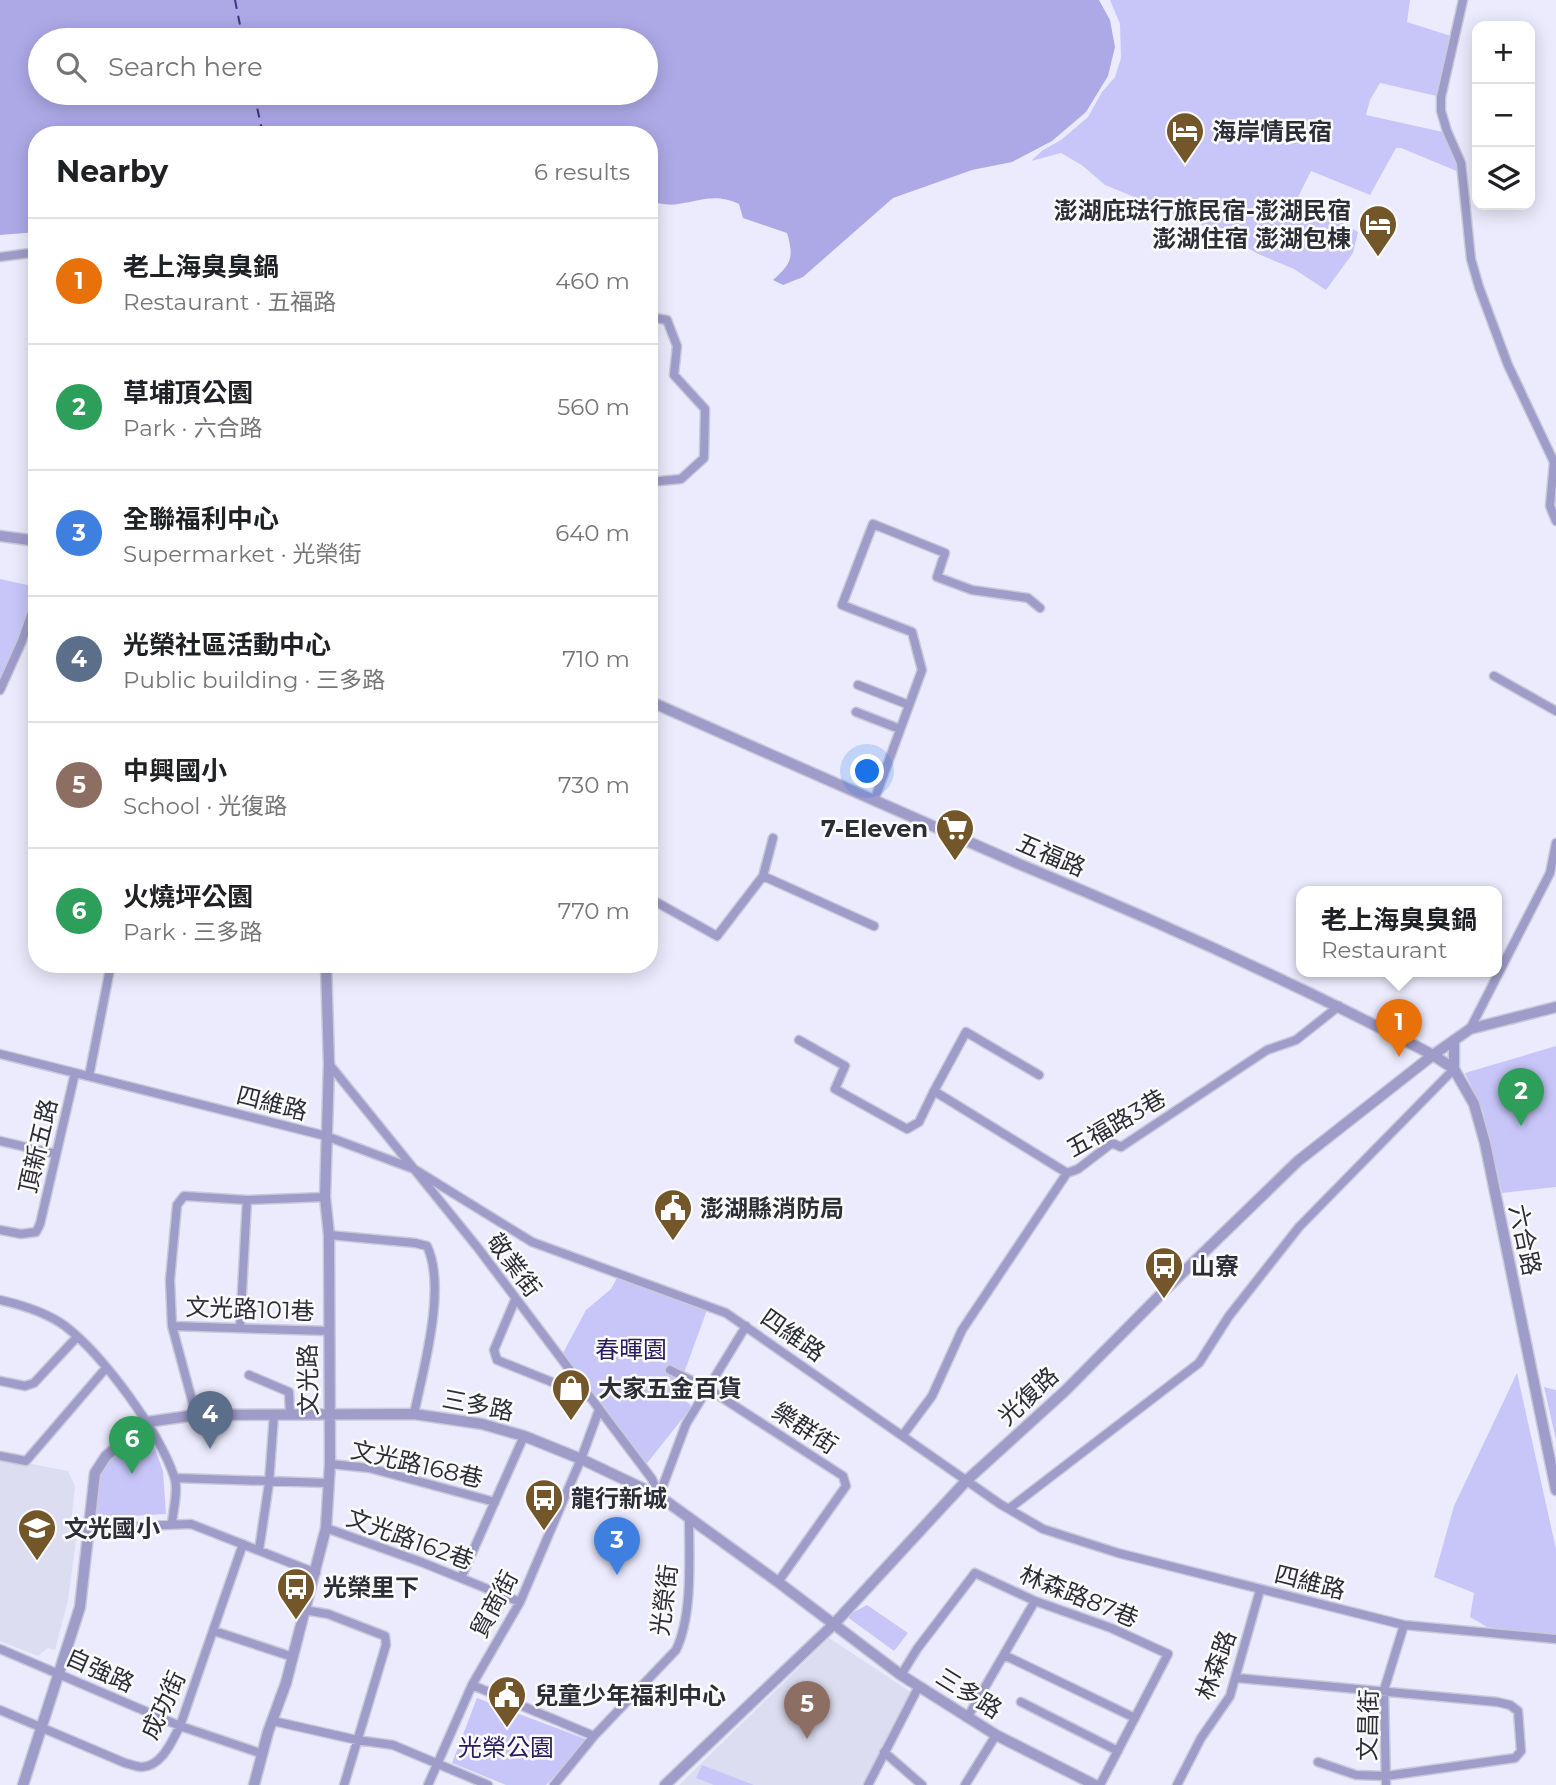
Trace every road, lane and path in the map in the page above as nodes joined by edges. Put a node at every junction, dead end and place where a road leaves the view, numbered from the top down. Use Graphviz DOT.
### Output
graph roads {
  1 [pos="1463,0"];
  2 [pos="28,253"];
  3 [pos="0,257"];
  4 [pos="658,318"];
  5 [pos="658,481"];
  6 [pos="1556,521"];
  7 [pos="0,536"];
  8 [pos="28,540"];
  9 [pos="1040,608"];
  10 [pos="28,624"];
  11 [pos="1494,676"];
  12 [pos="858,685"];
  13 [pos="0,690"];
  14 [pos="658,705"];
  15 [pos="909,705"];
  16 [pos="1556,711"];
  17 [pos="856,712"];
  18 [pos="900,729"];
  19 [pos="874,801"];
  20 [pos="773,838"];
  21 [pos="1556,843"];
  22 [pos="763,876"];
  23 [pos="658,903"];
  24 [pos="874,926"];
  25 [pos="1502,963"];
  26 [pos="109,973"];
  27 [pos="326,973"];
  28 [pos="1495,977"];
  29 [pos="1339,1006"];
  30 [pos="1556,1007"];
  31 [pos="1470,1029"];
  32 [pos="799,1040"];
  33 [pos="1454,1043"];
  34 [pos="0,1054"];
  35 [pos="1433,1055"];
  36 [pos="329,1064"];
  37 [pos="1454,1069"];
  38 [pos="75,1073"];
  39 [pos="1039,1075"];
  40 [pos="89,1076"];
  41 [pos="934,1091"];
  42 [pos="326,1136"];
  43 [pos="0,1141"];
  44 [pos="56,1154"];
  45 [pos="414,1169"];
  46 [pos="1067,1173"];
  47 [pos="325,1197"];
  48 [pos="247,1199"];
  49 [pos="0,1230"];
  50 [pos="329,1235"];
  51 [pos="0,1300"];
  52 [pos="515,1300"];
  53 [pos="172,1326"];
  54 [pos="746,1326"];
  55 [pos="240,1328"];
  56 [pos="328,1331"];
  57 [pos="77,1337"];
  58 [pos="106,1368"];
  59 [pos="670,1370"];
  60 [pos="249,1375"];
  61 [pos="0,1381"];
  62 [pos="707,1388"];
  63 [pos="589,1397"];
  64 [pos="599,1410"];
  65 [pos="329,1413"];
  66 [pos="414,1414"];
  67 [pos="196,1415"];
  68 [pos="274,1415"];
  69 [pos="290,1415"];
  70 [pos="147,1422"];
  71 [pos="903,1435"];
  72 [pos="524,1436"];
  73 [pos="0,1456"];
  74 [pos="581,1459"];
  75 [pos="330,1464"];
  76 [pos="176,1478"];
  77 [pos="967,1480"];
  78 [pos="269,1483"];
  79 [pos="327,1483"];
  80 [pos="1556,1490"];
  81 [pos="659,1496"];
  82 [pos="495,1502"];
  83 [pos="1010,1508"];
  84 [pos="689,1519"];
  85 [pos="172,1524"];
  86 [pos="89,1528"];
  87 [pos="326,1528"];
  88 [pos="243,1544"];
  89 [pos="259,1550"];
  90 [pos="316,1573"];
  91 [pos="461,1578"];
  92 [pos="778,1582"];
  93 [pos="1260,1590"];
  94 [pos="1035,1601"];
  95 [pos="520,1602"];
  96 [pos="304,1610"];
  97 [pos="834,1624"];
  98 [pos="1404,1625"];
  99 [pos="214,1631"];
  100 [pos="1556,1639"];
  101 [pos="0,1648"];
  102 [pos="1004,1655"];
  103 [pos="293,1657"];
  104 [pos="60,1672"];
  105 [pos="901,1675"];
  106 [pos="1237,1678"];
  107 [pos="472,1685"];
  108 [pos="919,1686"];
  109 [pos="1384,1690"];
  110 [pos="1021,1702"];
  111 [pos="0,1710"];
  112 [pos="967,1718"];
  113 [pos="1135,1718"];
  114 [pos="273,1721"];
  115 [pos="180,1726"];
  116 [pos="42,1727"];
  117 [pos="996,1735"];
  118 [pos="594,1736"];
  119 [pos="357,1740"];
  120 [pos="1118,1751"];
  121 [pos="884,1752"];
  122 [pos="263,1754"];
  123 [pos="1318,1762"];
  124 [pos="438,1764"];
  125 [pos="1386,1780"];
  126 [pos="23,1785"];
  127 [pos="254,1785"];
  128 [pos="344,1785"];
  129 [pos="428,1785"];
  130 [pos="488,1785"];
  131 [pos="554,1785"];
  132 [pos="666,1785"];
  133 [pos="868,1785"];
  134 [pos="922,1785"];
  135 [pos="965,1785"];
  136 [pos="1097,1785"];
  137 [pos="1177,1785"];
  1 -- 6 [label="street"];
  2 -- 3 [label="street"];
  4 -- 5 [label="street"];
  7 -- 8 [label="street"];
  9 -- 15 [label="street"];
  10 -- 13 [label="street"];
  11 -- 16 [label="street"];
  12 -- 15 [label="street"];
  14 -- 19 [label="street, 五福路"];
  15 -- 18 [label="street"];
  17 -- 18 [label="street"];
  18 -- 19 [label="street"];
  19 -- 29 [label="street, 五福路"];
  20 -- 22 [label="street"];
  21 -- 25 [label="street"];
  22 -- 23 [label="street"];
  22 -- 24 [label="street"];
  26 -- 40 [label="street"];
  27 -- 36 [label="street, 文光路"];
  28 -- 31 [label="street"];
  29 -- 35 [label="street, 五福路"];
  29 -- 46 [label="street, 五福路3巷"];
  30 -- 31 [label="street"];
  31 -- 33 [label="street, 光復路"];
  32 -- 41 [label="street"];
  33 -- 35 [label="street, 光復路"];
  33 -- 37 [label="street"];
  34 -- 38 [label="street, 四維路"];
  35 -- 37 [label="street, 六合路"];
  35 -- 77 [label="street, 光復路"];
  36 -- 42 [label="street, 文光路"];
  36 -- 45 [label="street, 敬業街"];
  37 -- 80 [label="street, 六合路"];
  37 -- 83 [label="street"];
  38 -- 40 [label="street, 四維路"];
  38 -- 44 [label="street, 頂新五路"];
  39 -- 41 [label="street"];
  40 -- 42 [label="street, 四維路"];
  41 -- 46 [label="street"];
  42 -- 45 [label="street, 四維路"];
  42 -- 47 [label="street, 文光路"];
  43 -- 44 [label="street"];
  44 -- 49 [label="street, 頂新五路"];
  45 -- 52 [label="street, 敬業街"];
  45 -- 54 [label="street, 四維路"];
  46 -- 71 [label="street, 五福路3巷"];
  47 -- 48 [label="street"];
  47 -- 50 [label="street, 文光路"];
  48 -- 53 [label="street"];
  48 -- 55 [label="street"];
  50 -- 56 [label="street, 文光路"];
  50 -- 66 [label="street"];
  51 -- 57 [label="street"];
  52 -- 63 [label="street, 敬業街"];
  52 -- 63 [label="street"];
  53 -- 55 [label="street, 文光路101巷"];
  53 -- 67 [label="street"];
  54 -- 62 [label="street"];
  54 -- 71 [label="street, 四維路"];
  55 -- 56 [label="street, 文光路101巷"];
  56 -- 65 [label="street, 文光路"];
  57 -- 58 [label="street"];
  57 -- 61 [label="street"];
  58 -- 70 [label="street"];
  58 -- 73 [label="street"];
  59 -- 62 [label="street, 樂群街"];
  60 -- 69 [label="street"];
  62 -- 81 [label="street"];
  62 -- 92 [label="street, 樂群街"];
  63 -- 64 [label="street, 敬業街"];
  64 -- 74 [label="street, 貿商街"];
  64 -- 81 [label="street, 敬業街"];
  65 -- 66 [label="street, 三多路"];
  65 -- 69 [label="street, 三多路"];
  65 -- 75 [label="street, 文光路"];
  66 -- 72 [label="street, 三多路"];
  67 -- 68 [label="street, 三多路"];
  67 -- 70 [label="street, 三多路"];
  68 -- 69 [label="street, 三多路"];
  68 -- 78 [label="street"];
  70 -- 76 [label="street"];
  70 -- 86 [label="street"];
  71 -- 77 [label="street, 四維路"];
  72 -- 74 [label="street, 三多路"];
  72 -- 82 [label="street"];
  74 -- 81 [label="street, 三多路"];
  74 -- 95 [label="street, 貿商街"];
  75 -- 79 [label="street, 文光路"];
  75 -- 82 [label="street, 文光路168巷"];
  76 -- 78 [label="street"];
  76 -- 85 [label="street"];
  77 -- 83 [label="street, 四維路"];
  77 -- 97 [label="street, 光復路"];
  78 -- 79 [label="street"];
  78 -- 89 [label="street"];
  79 -- 87 [label="street, 文光路"];
  81 -- 84 [label="street, 三多路"];
  82 -- 91 [label="street"];
  83 -- 93 [label="street, 四維路"];
  84 -- 92 [label="street, 三多路"];
  84 -- 118 [label="street, 光榮街"];
  85 -- 86 [label="street"];
  85 -- 88 [label="street"];
  86 -- 104 [label="street"];
  87 -- 90 [label="street, 文光路"];
  87 -- 91 [label="street, 文光路162巷"];
  88 -- 89 [label="street"];
  88 -- 99 [label="street, 成功街"];
  89 -- 90 [label="street"];
  90 -- 96 [label="street, 文光路"];
  91 -- 95 [label="street, 文光路162巷"];
  92 -- 97 [label="street, 三多路"];
  93 -- 98 [label="street, 四維路"];
  93 -- 106 [label="street, 林森路"];
  94 -- 102 [label="street"];
  94 -- 105 [label="street, 林森路87巷"];
  94 -- 113 [label="street, 林森路87巷"];
  95 -- 107 [label="street, 貿商街"];
  96 -- 103 [label="street, 文光路"];
  96 -- 119 [label="street"];
  97 -- 105 [label="street, 三多路"];
  97 -- 132 [label="street, 光復路"];
  98 -- 100 [label="street, 四維路"];
  98 -- 109 [label="street, 文昌街"];
  99 -- 103 [label="street"];
  99 -- 115 [label="street, 成功街"];
  101 -- 104 [label="street, 自強路"];
  102 -- 112 [label="street"];
  102 -- 113 [label="street"];
  103 -- 114 [label="street, 文光路"];
  104 -- 115 [label="street, 自強路"];
  104 -- 116 [label="street"];
  105 -- 108 [label="street, 三多路"];
  106 -- 109 [label="street"];
  106 -- 137 [label="street, 林森路"];
  107 -- 118 [label="street"];
  107 -- 124 [label="street, 貿商街"];
  108 -- 112 [label="street, 三多路"];
  108 -- 121 [label="street"];
  109 -- 125 [label="street, 文昌街"];
  109 -- 125 [label="street"];
  110 -- 120 [label="street"];
  111 -- 116 [label="street, 成功街"];
  112 -- 117 [label="street, 三多路"];
  113 -- 120 [label="street"];
  114 -- 119 [label="street"];
  114 -- 122 [label="street, 文光路"];
  115 -- 116 [label="street, 成功街"];
  115 -- 122 [label="street, 自強路"];
  116 -- 126 [label="street"];
  117 -- 135 [label="street"];
  117 -- 136 [label="street, 三多路"];
  118 -- 131 [label="street, 光榮街"];
  119 -- 124 [label="street"];
  119 -- 128 [label="street"];
  120 -- 136 [label="street"];
  121 -- 133 [label="street"];
  121 -- 134 [label="street"];
  122 -- 127 [label="street, 文光路"];
  123 -- 125 [label="street"];
  124 -- 129 [label="street, 貿商街"];
  124 -- 130 [label="street"];
}
